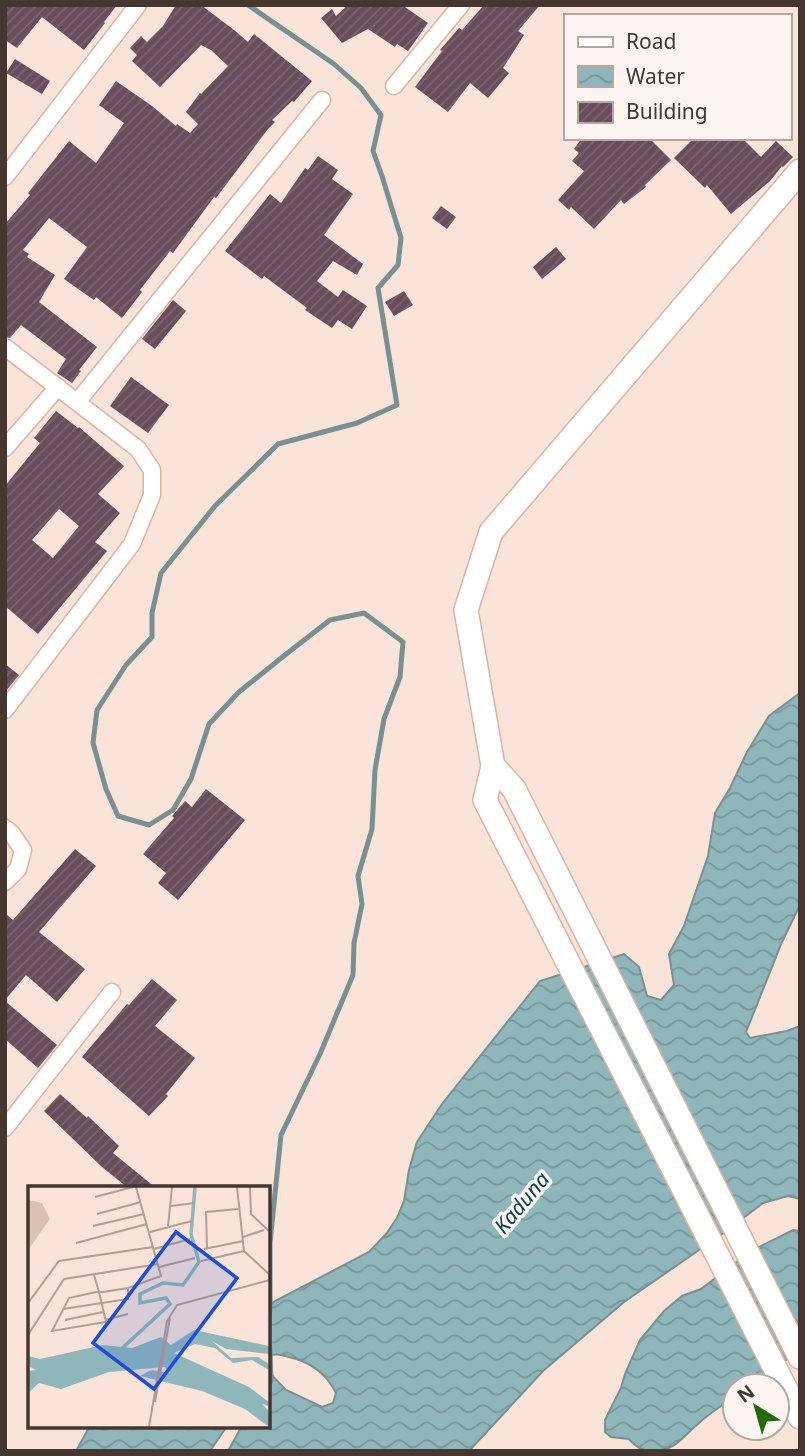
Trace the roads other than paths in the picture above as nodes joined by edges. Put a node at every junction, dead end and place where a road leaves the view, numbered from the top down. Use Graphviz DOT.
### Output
graph roads {
  1 [pos="138,5"];
  2 [pos="461,5"];
  3 [pos="394,86"];
  4 [pos="322,100"];
  5 [pos="800,171"];
  6 [pos="5,177"];
  7 [pos="5,346"];
  8 [pos="58,387"];
  9 [pos="78,401"];
  10 [pos="5,448"];
  11 [pos="5,710"];
  12 [pos="493,766"];
  13 [pos="5,828"];
  14 [pos="5,882"];
  15 [pos="112,992"];
  16 [pos="5,1128"];
  17 [pos="800,1357"];
  18 [pos="800,1417"];
  1 -- 6 [label="street"];
  2 -- 3 [label="street"];
  4 -- 9 [label="street"];
  5 -- 12 [label="street"];
  7 -- 8 [label="street"];
  8 -- 9 [label="street"];
  8 -- 10 [label="street"];
  9 -- 11 [label="street"];
  12 -- 17 [label="street"];
  12 -- 18 [label="street"];
  13 -- 14 [label="street"];
  15 -- 16 [label="street"];
}
